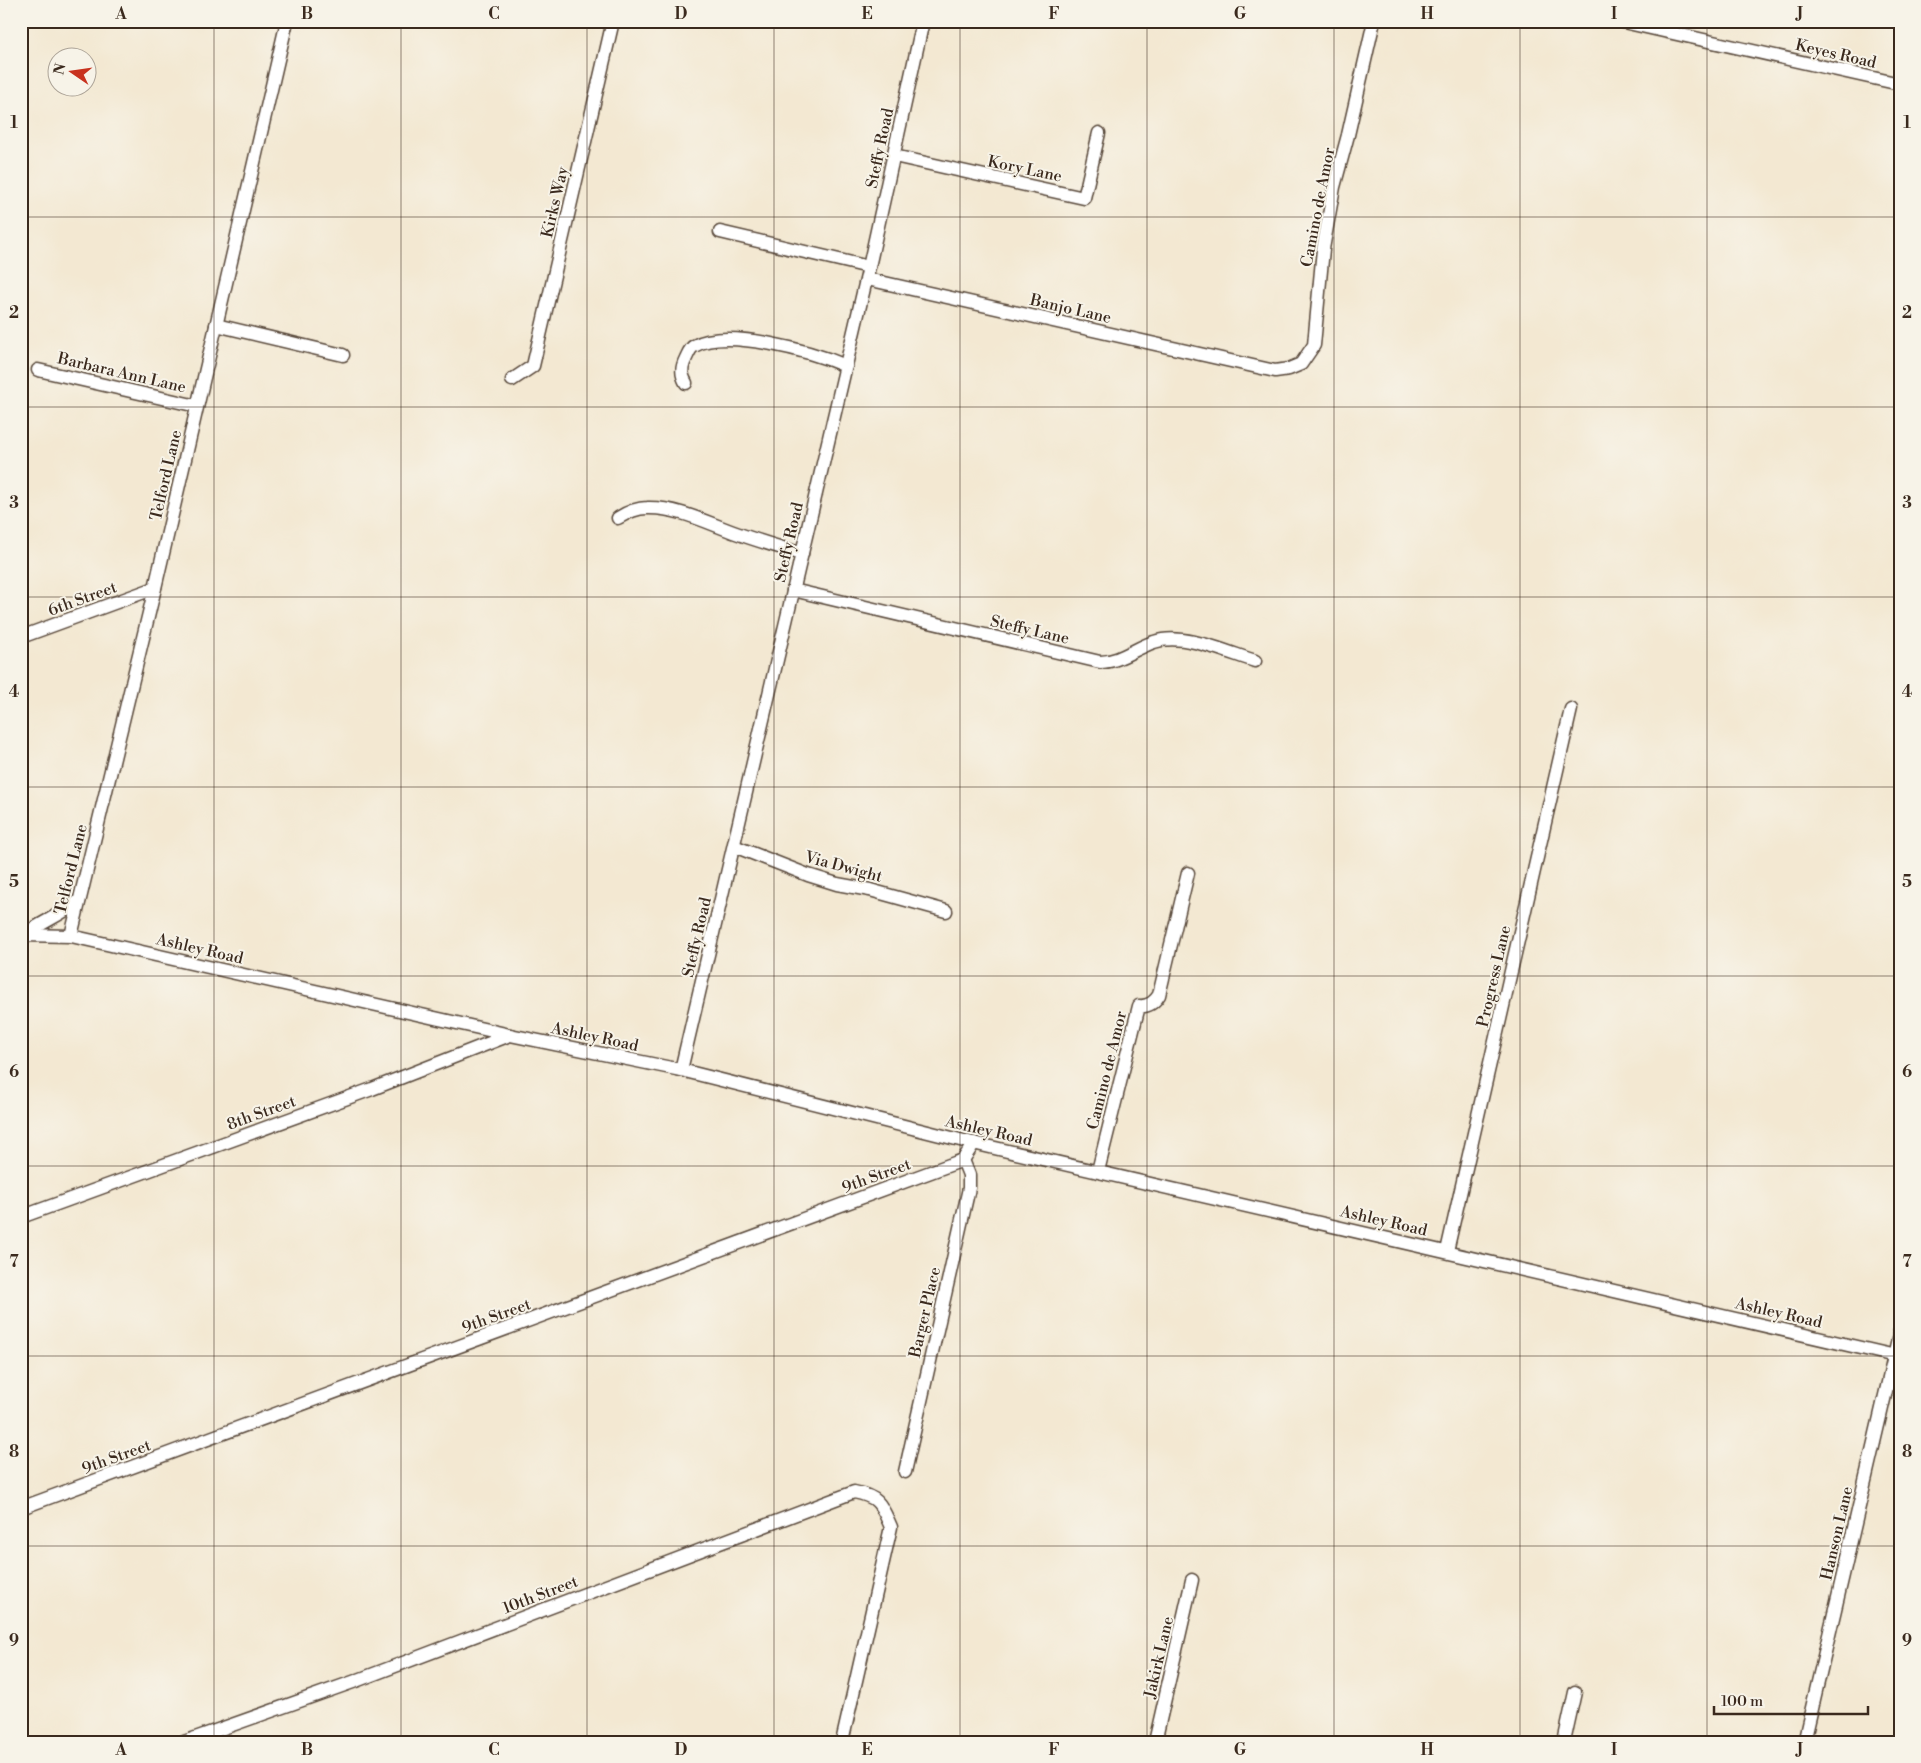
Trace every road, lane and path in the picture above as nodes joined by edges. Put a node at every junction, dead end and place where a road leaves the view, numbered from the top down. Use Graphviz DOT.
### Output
graph roads {
  1 [pos="287,21"];
  2 [pos="613,21"];
  3 [pos="923,21"];
  4 [pos="1374,21"];
  5 [pos="1619,21"];
  6 [pos="1900,84"];
  7 [pos="1100,133"];
  8 [pos="894,156"];
  9 [pos="720,232"];
  10 [pos="868,273"];
  11 [pos="216,325"];
  12 [pos="343,355"];
  13 [pos="846,366"];
  14 [pos="1268,368"];
  15 [pos="38,370"];
  16 [pos="512,380"];
  17 [pos="686,383"];
  18 [pos="198,406"];
  19 [pos="618,518"];
  20 [pos="802,554"];
  21 [pos="155,588"];
  22 [pos="793,590"];
  23 [pos="21,637"];
  24 [pos="1256,661"];
  25 [pos="1571,709"];
  26 [pos="734,846"];
  27 [pos="1188,873"];
  28 [pos="79,901"];
  29 [pos="946,911"];
  30 [pos="23,934"];
  31 [pos="71,936"];
  32 [pos="510,1035"];
  33 [pos="681,1070"];
  34 [pos="974,1143"];
  35 [pos="963,1160"];
  36 [pos="1098,1170"];
  37 [pos="21,1216"];
  38 [pos="1447,1251"];
  39 [pos="1900,1331"];
  40 [pos="1897,1356"];
  41 [pos="905,1472"];
  42 [pos="21,1508"];
  43 [pos="1192,1580"];
  44 [pos="1575,1692"];
  45 [pos="184,1742"];
  46 [pos="842,1742"];
  47 [pos="1155,1742"];
  48 [pos="1564,1742"];
  49 [pos="1804,1742"];
  1 -- 11 [label="street, Telford Lane"];
  2 -- 16 [label="street, Kirks Way"];
  3 -- 8 [label="street, Steffy Road"];
  4 -- 14 [label="street, Camino de Amor"];
  5 -- 6 [label="street, Keyes Road"];
  7 -- 8 [label="street, Kory Lane"];
  8 -- 10 [label="street, Steffy Road"];
  9 -- 10 [label="street, Banjo Lane"];
  10 -- 13 [label="street, Steffy Road"];
  10 -- 14 [label="street, Banjo Lane"];
  11 -- 12 [label="street"];
  11 -- 18 [label="street, Telford Lane"];
  13 -- 17 [label="street"];
  13 -- 20 [label="street, Steffy Road"];
  15 -- 18 [label="street, Barbara Ann Lane"];
  18 -- 21 [label="street, Telford Lane"];
  19 -- 20 [label="street"];
  20 -- 22 [label="street, Steffy Road"];
  21 -- 23 [label="street, 6th Street"];
  21 -- 28 [label="street, Telford Lane"];
  22 -- 24 [label="street, Steffy Lane"];
  22 -- 26 [label="street, Steffy Road"];
  25 -- 38 [label="street, Progress Lane"];
  26 -- 29 [label="street, Via Dwight"];
  26 -- 33 [label="street, Steffy Road"];
  27 -- 36 [label="street, Camino de Amor"];
  28 -- 30 [label="street"];
  28 -- 31 [label="street, Telford Lane"];
  30 -- 31 [label="street, Ashley Road"];
  31 -- 32 [label="street, Ashley Road"];
  32 -- 33 [label="street, Ashley Road"];
  32 -- 37 [label="street, 8th Street"];
  33 -- 34 [label="street, Ashley Road"];
  34 -- 35 [label="street"];
  34 -- 36 [label="street, Ashley Road"];
  35 -- 41 [label="street, Barger Place"];
  35 -- 42 [label="street, 9th Street"];
  36 -- 38 [label="street, Ashley Road"];
  38 -- 40 [label="street, Ashley Road"];
  39 -- 40 [label="street, Hanson Lane"];
  40 -- 49 [label="street, Hanson Lane"];
  43 -- 47 [label="street, Jakirk Lane"];
  44 -- 48 [label="street"];
  45 -- 46 [label="street, 10th Street"];
}
